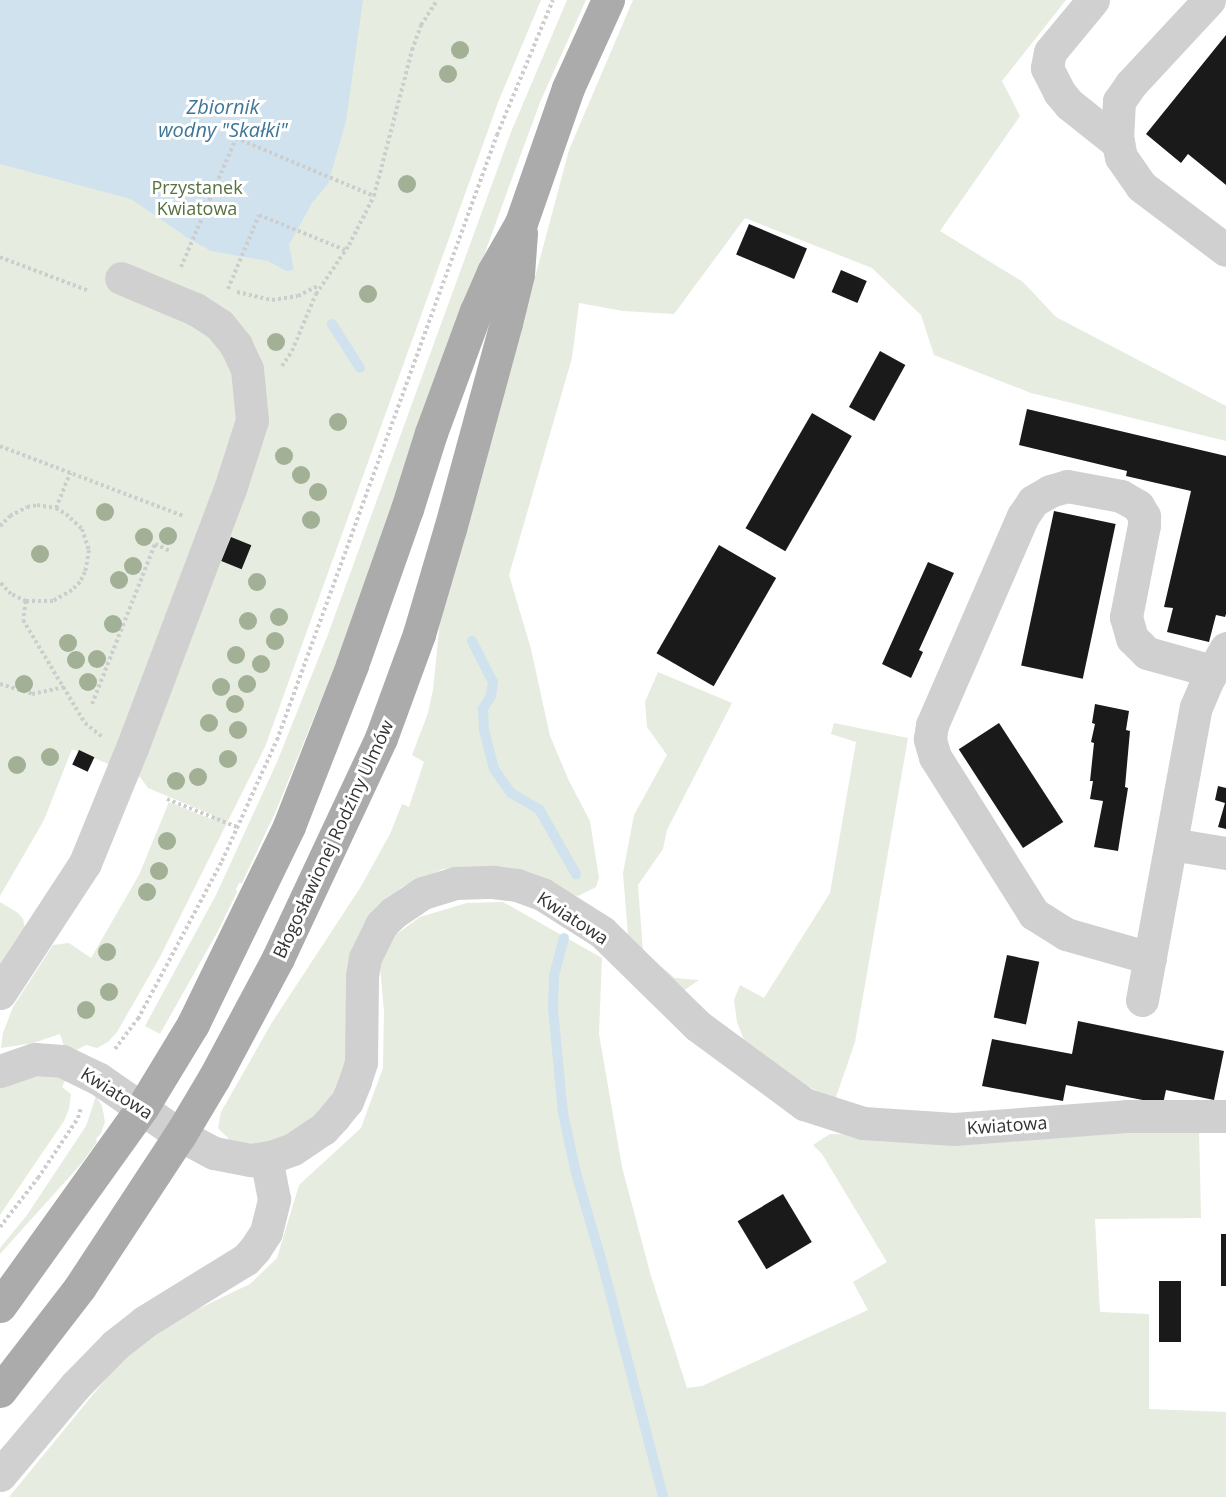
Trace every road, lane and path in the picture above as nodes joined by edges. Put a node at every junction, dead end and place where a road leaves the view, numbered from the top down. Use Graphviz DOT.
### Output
graph roads {
  1 [pos="436,0"];
  2 [pos="553,0"];
  3 [pos="608,0"];
  4 [pos="1093,0"];
  5 [pos="1209,0"];
  6 [pos="1118,143"];
  7 [pos="374,196"];
  8 [pos="521,223"];
  9 [pos="345,250"];
  10 [pos="1226,250"];
  11 [pos="0,257"];
  12 [pos="170,266"];
  13 [pos="180,270"];
  14 [pos="189,274"];
  15 [pos="323,281"];
  16 [pos="218,285"];
  17 [pos="109,286"];
  18 [pos="228,289"];
  19 [pos="252,396"];
  20 [pos="0,446"];
  21 [pos="70,473"];
  22 [pos="57,508"];
  23 [pos="187,518"];
  24 [pos="0,526"];
  25 [pos="175,553"];
  26 [pos="0,582"];
  27 [pos="26,601"];
  28 [pos="1219,660"];
  29 [pos="0,684"];
  30 [pos="64,687"];
  31 [pos="92,704"];
  32 [pos="132,748"];
  33 [pos="167,799"];
  34 [pos="237,827"];
  35 [pos="1171,844"];
  36 [pos="1226,853"];
  37 [pos="1150,958"];
  38 [pos="0,993"];
  39 [pos="1142,1000"];
  40 [pos="111,1051"];
  41 [pos="0,1071"];
  42 [pos="82,1104"];
  43 [pos="142,1108"];
  44 [pos="1226,1116"];
  45 [pos="180,1135"];
  46 [pos="266,1158"];
  47 [pos="0,1227"];
  48 [pos="0,1306"];
  49 [pos="0,1391"];
  50 [pos="0,1475"];
  1 -- 7 [label="path"];
  2 -- 34 [label="path"];
  3 -- 8 [label="main road, Błogosławionej Rodziny Ulmów"];
  4 -- 6 [label="street"];
  5 -- 6 [label="street"];
  6 -- 10 [label="street"];
  7 -- 9 [label="path"];
  7 -- 13 [label="path"];
  8 -- 43 [label="main road, Błogosławionej Rodziny Ulmów"];
  8 -- 45 [label="main road, Błogosławionej Rodziny Ulmów"];
  9 -- 15 [label="path"];
  9 -- 18 [label="path"];
  11 -- 17 [label="path"];
  12 -- 13 [label="path"];
  13 -- 14 [label="path"];
  15 -- 18 [label="path"];
  15 -- 19 [label="path"];
  16 -- 18 [label="path"];
  17 -- 19 [label="street"];
  19 -- 32 [label="street"];
  20 -- 21 [label="path"];
  21 -- 22 [label="path"];
  21 -- 23 [label="path"];
  22 -- 24 [label="path"];
  22 -- 27 [label="path"];
  25 -- 31 [label="path"];
  26 -- 27 [label="path"];
  27 -- 30 [label="path"];
  28 -- 35 [label="street"];
  28 -- 37 [label="street"];
  29 -- 30 [label="path"];
  30 -- 32 [label="path"];
  32 -- 38 [label="street"];
  33 -- 34 [label="path"];
  34 -- 40 [label="path"];
  35 -- 36 [label="street"];
  35 -- 37 [label="street"];
  37 -- 39 [label="street"];
  41 -- 43 [label="street, Kwiatowa"];
  42 -- 47 [label="path"];
  43 -- 45 [label="street, Kwiatowa"];
  43 -- 48 [label="main road, Błogosławionej Rodziny Ulmów"];
  44 -- 46 [label="street, Kwiatowa"];
  45 -- 46 [label="street, Kwiatowa"];
  45 -- 49 [label="main road, Błogosławionej Rodziny Ulmów"];
  46 -- 50 [label="street"];
}
